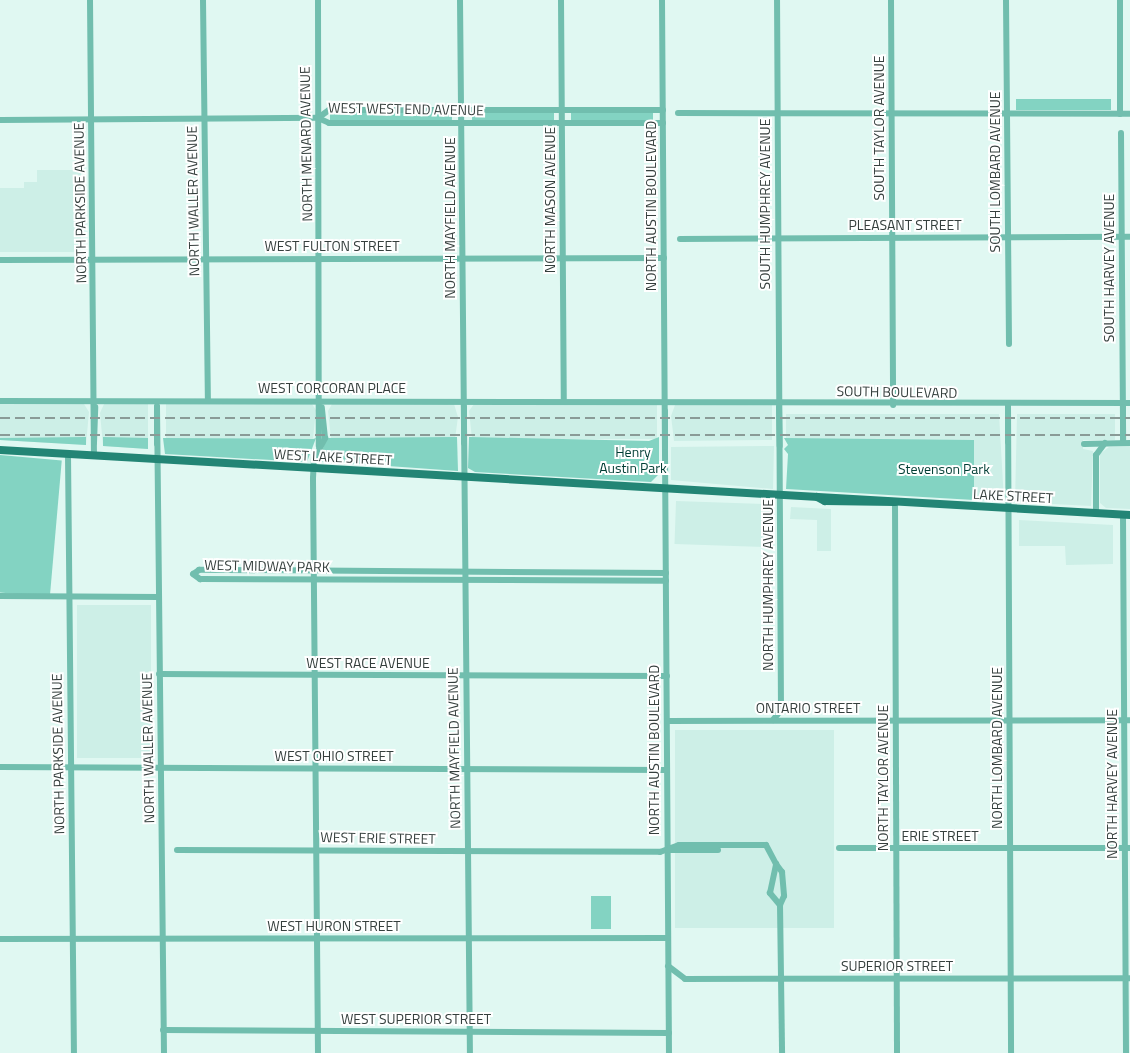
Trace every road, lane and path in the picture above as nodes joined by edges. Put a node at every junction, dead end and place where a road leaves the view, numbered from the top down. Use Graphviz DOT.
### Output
graph roads {
  1 [pos="90,0"];
  2 [pos="203,0"];
  3 [pos="318,0"];
  4 [pos="460,0"];
  5 [pos="561,0"];
  6 [pos="662,0"];
  7 [pos="777,0"];
  8 [pos="891,0"];
  9 [pos="1006,0"];
  10 [pos="1120,0"];
  11 [pos="461,110"];
  12 [pos="562,110"];
  13 [pos="663,110"];
  14 [pos="678,113"];
  15 [pos="777,114"];
  16 [pos="892,114"];
  17 [pos="1007,114"];
  18 [pos="1120,114"];
  19 [pos="1130,114"];
  20 [pos="318,118"];
  21 [pos="205,119"];
  22 [pos="0,120"];
  23 [pos="91,120"];
  24 [pos="461,123"];
  25 [pos="562,123"];
  26 [pos="663,123"];
  27 [pos="1121,133"];
  28 [pos="1122,237"];
  29 [pos="1130,237"];
  30 [pos="778,238"];
  31 [pos="892,238"];
  32 [pos="1008,238"];
  33 [pos="680,239"];
  34 [pos="664,258"];
  35 [pos="207,259"];
  36 [pos="320,259"];
  37 [pos="462,259"];
  38 [pos="563,259"];
  39 [pos="0,260"];
  40 [pos="93,260"];
  41 [pos="1009,344"];
  42 [pos="664,400"];
  43 [pos="0,401"];
  44 [pos="208,401"];
  45 [pos="564,401"];
  46 [pos="464,403"];
  47 [pos="1122,403"];
  48 [pos="1130,403"];
  49 [pos="94,404"];
  50 [pos="157,404"];
  51 [pos="322,404"];
  52 [pos="779,404"];
  53 [pos="893,405"];
  54 [pos="1008,405"];
  55 [pos="1105,443"];
  56 [pos="1126,443"];
  57 [pos="1084,444"];
  58 [pos="0,450"];
  59 [pos="68,455"];
  60 [pos="94,456"];
  61 [pos="157,460"];
  62 [pos="313,469"];
  63 [pos="465,478"];
  64 [pos="665,489"];
  65 [pos="780,495"];
  66 [pos="895,502"];
  67 [pos="1009,508"];
  68 [pos="1096,514"];
  69 [pos="1126,515"];
  70 [pos="237,570"];
  71 [pos="314,571"];
  72 [pos="465,572"];
  73 [pos="666,573"];
  74 [pos="237,580"];
  75 [pos="314,580"];
  76 [pos="465,580"];
  77 [pos="666,581"];
  78 [pos="0,596"];
  79 [pos="69,596"];
  80 [pos="159,597"];
  81 [pos="160,674"];
  82 [pos="315,675"];
  83 [pos="466,676"];
  84 [pos="666,676"];
  85 [pos="773,720"];
  86 [pos="895,720"];
  87 [pos="1010,720"];
  88 [pos="1127,720"];
  89 [pos="667,721"];
  90 [pos="0,767"];
  91 [pos="71,767"];
  92 [pos="160,768"];
  93 [pos="316,768"];
  94 [pos="467,769"];
  95 [pos="667,770"];
  96 [pos="839,848"];
  97 [pos="896,848"];
  98 [pos="1010,848"];
  99 [pos="1127,848"];
  100 [pos="177,850"];
  101 [pos="316,850"];
  102 [pos="668,850"];
  103 [pos="468,852"];
  104 [pos="776,864"];
  105 [pos="780,905"];
  106 [pos="162,938"];
  107 [pos="317,938"];
  108 [pos="468,938"];
  109 [pos="668,938"];
  110 [pos="0,939"];
  111 [pos="73,939"];
  112 [pos="668,966"];
  113 [pos="896,978"];
  114 [pos="1011,978"];
  115 [pos="1128,978"];
  116 [pos="781,979"];
  117 [pos="163,1030"];
  118 [pos="318,1031"];
  119 [pos="470,1032"];
  120 [pos="669,1033"];
  121 [pos="74,1053"];
  122 [pos="164,1053"];
  123 [pos="318,1053"];
  124 [pos="470,1053"];
  125 [pos="669,1053"];
  126 [pos="782,1053"];
  127 [pos="897,1053"];
  128 [pos="1011,1053"];
  129 [pos="1126,1053"];
  1 -- 23 [label="street, NORTH PARKSIDE AVENUE"];
  2 -- 21 [label="street, NORTH WALLER AVENUE"];
  3 -- 20 [label="street, NORTH MENARD AVENUE"];
  4 -- 11 [label="street, NORTH MAYFIELD AVENUE"];
  5 -- 12 [label="street, NORTH MASON AVENUE"];
  6 -- 13 [label="street, NORTH AUSTIN BOULEVARD"];
  7 -- 15 [label="street, SOUTH HUMPHREY AVENUE"];
  8 -- 16 [label="street, SOUTH TAYLOR AVENUE"];
  9 -- 17 [label="street, SOUTH LOMBARD AVENUE"];
  10 -- 18 [label="street"];
  11 -- 12 [label="street, WEST WEST END AVENUE"];
  11 -- 20 [label="street, WEST WEST END AVENUE"];
  11 -- 24 [label="street, NORTH MAYFIELD AVENUE"];
  12 -- 13 [label="street, WEST WEST END AVENUE"];
  12 -- 25 [label="street, NORTH MASON AVENUE"];
  13 -- 26 [label="street, NORTH AUSTIN BOULEVARD"];
  14 -- 15 [label="street"];
  15 -- 16 [label="street"];
  15 -- 30 [label="street, SOUTH HUMPHREY AVENUE"];
  16 -- 17 [label="street"];
  16 -- 31 [label="street, SOUTH TAYLOR AVENUE"];
  17 -- 18 [label="street"];
  17 -- 32 [label="street, SOUTH LOMBARD AVENUE"];
  18 -- 19 [label="street"];
  20 -- 21 [label="street"];
  20 -- 24 [label="street, WEST WEST END AVENUE"];
  20 -- 36 [label="street, NORTH MENARD AVENUE"];
  21 -- 23 [label="street"];
  21 -- 35 [label="street, NORTH WALLER AVENUE"];
  22 -- 23 [label="street"];
  23 -- 40 [label="street, NORTH PARKSIDE AVENUE"];
  24 -- 25 [label="street, WEST WEST END AVENUE"];
  24 -- 37 [label="street, NORTH MAYFIELD AVENUE"];
  25 -- 26 [label="street, WEST WEST END AVENUE"];
  25 -- 38 [label="street, NORTH MASON AVENUE"];
  26 -- 34 [label="street, NORTH AUSTIN BOULEVARD"];
  27 -- 28 [label="street, SOUTH HARVEY AVENUE"];
  28 -- 29 [label="street, PLEASANT STREET"];
  28 -- 32 [label="street, PLEASANT STREET"];
  28 -- 47 [label="street, SOUTH HARVEY AVENUE"];
  30 -- 31 [label="street, PLEASANT STREET"];
  30 -- 33 [label="street, PLEASANT STREET"];
  30 -- 52 [label="street, SOUTH HUMPHREY AVENUE"];
  31 -- 32 [label="street, PLEASANT STREET"];
  31 -- 53 [label="street, SOUTH TAYLOR AVENUE"];
  32 -- 41 [label="street, SOUTH LOMBARD AVENUE"];
  34 -- 38 [label="street, WEST FULTON STREET"];
  34 -- 42 [label="street, NORTH AUSTIN BOULEVARD"];
  35 -- 36 [label="street, WEST FULTON STREET"];
  35 -- 40 [label="street, WEST FULTON STREET"];
  35 -- 44 [label="street, NORTH WALLER AVENUE"];
  36 -- 37 [label="street, WEST FULTON STREET"];
  36 -- 51 [label="street, NORTH MENARD AVENUE"];
  37 -- 38 [label="street, WEST FULTON STREET"];
  37 -- 46 [label="street, NORTH MAYFIELD AVENUE"];
  38 -- 45 [label="street, NORTH MASON AVENUE"];
  39 -- 40 [label="street, WEST FULTON STREET"];
  40 -- 49 [label="street, NORTH PARKSIDE AVENUE"];
  42 -- 45 [label="street, WEST CORCORAN PLACE"];
  42 -- 52 [label="street, SOUTH BOULEVARD"];
  42 -- 64 [label="street, NORTH AUSTIN BOULEVARD"];
  43 -- 49 [label="street, WEST CORCORAN PLACE"];
  44 -- 50 [label="street, WEST CORCORAN PLACE"];
  44 -- 51 [label="street, WEST CORCORAN PLACE"];
  45 -- 46 [label="street, WEST CORCORAN PLACE"];
  46 -- 51 [label="street, WEST CORCORAN PLACE"];
  46 -- 63 [label="street, NORTH MAYFIELD AVENUE"];
  47 -- 48 [label="street, SOUTH BOULEVARD"];
  47 -- 54 [label="street, SOUTH BOULEVARD"];
  47 -- 56 [label="street"];
  49 -- 50 [label="street, WEST CORCORAN PLACE"];
  49 -- 60 [label="street, NORTH PARKSIDE AVENUE"];
  50 -- 61 [label="street, NORTH WALLER AVENUE"];
  51 -- 62 [label="street, NORTH MENARD AVENUE"];
  52 -- 53 [label="street, SOUTH BOULEVARD"];
  52 -- 65 [label="street, NORTH HUMPHREY AVENUE"];
  53 -- 54 [label="street, SOUTH BOULEVARD"];
  54 -- 67 [label="street, NORTH LOMBARD AVENUE"];
  55 -- 56 [label="street"];
  55 -- 57 [label="street"];
  55 -- 68 [label="street"];
  58 -- 59 [label="main road, WEST LAKE STREET"];
  59 -- 60 [label="main road, WEST LAKE STREET"];
  59 -- 79 [label="street, NORTH PARKSIDE AVENUE"];
  60 -- 61 [label="main road, WEST LAKE STREET"];
  61 -- 62 [label="main road, WEST LAKE STREET"];
  61 -- 80 [label="street, NORTH WALLER AVENUE"];
  62 -- 63 [label="main road, WEST LAKE STREET"];
  62 -- 71 [label="street, NORTH MENARD AVENUE"];
  63 -- 64 [label="main road, WEST LAKE STREET"];
  63 -- 72 [label="street, NORTH MAYFIELD AVENUE"];
  64 -- 65 [label="main road, LAKE STREET"];
  64 -- 73 [label="street, NORTH AUSTIN BOULEVARD"];
  65 -- 66 [label="main road, LAKE STREET"];
  65 -- 85 [label="street, NORTH HUMPHREY AVENUE"];
  66 -- 67 [label="main road, LAKE STREET"];
  66 -- 86 [label="street, NORTH TAYLOR AVENUE"];
  67 -- 68 [label="main road, LAKE STREET"];
  67 -- 87 [label="street, NORTH LOMBARD AVENUE"];
  68 -- 69 [label="main road, LAKE STREET"];
  69 -- 88 [label="street, NORTH HARVEY AVENUE"];
  70 -- 71 [label="street, WEST MIDWAY PARK"];
  70 -- 74 [label="street"];
  70 -- 74 [label="street, WEST MIDWAY PARK"];
  71 -- 72 [label="street, WEST MIDWAY PARK"];
  71 -- 75 [label="street, NORTH MENARD AVENUE"];
  72 -- 73 [label="street, WEST MIDWAY PARK"];
  72 -- 76 [label="street, NORTH MAYFIELD AVENUE"];
  73 -- 77 [label="street, NORTH AUSTIN BOULEVARD"];
  74 -- 75 [label="street, WEST MIDWAY PARK"];
  75 -- 76 [label="street, WEST MIDWAY PARK"];
  75 -- 82 [label="street, NORTH MENARD AVENUE"];
  76 -- 77 [label="street, WEST MIDWAY PARK"];
  76 -- 83 [label="street, NORTH MAYFIELD AVENUE"];
  77 -- 84 [label="street, NORTH AUSTIN BOULEVARD"];
  78 -- 79 [label="street"];
  79 -- 80 [label="street"];
  79 -- 91 [label="street, NORTH PARKSIDE AVENUE"];
  80 -- 81 [label="street, NORTH WALLER AVENUE"];
  81 -- 82 [label="street, WEST RACE AVENUE"];
  81 -- 92 [label="street, NORTH WALLER AVENUE"];
  82 -- 83 [label="street, WEST RACE AVENUE"];
  82 -- 93 [label="street, NORTH MENARD AVENUE"];
  83 -- 84 [label="street, WEST RACE AVENUE"];
  83 -- 94 [label="street, NORTH MAYFIELD AVENUE"];
  84 -- 89 [label="street, NORTH AUSTIN BOULEVARD"];
  85 -- 86 [label="street, ONTARIO STREET"];
  85 -- 89 [label="street, ONTARIO STREET"];
  86 -- 87 [label="street, ONTARIO STREET"];
  86 -- 97 [label="street, NORTH TAYLOR AVENUE"];
  87 -- 88 [label="street, ONTARIO STREET"];
  87 -- 98 [label="street, NORTH LOMBARD AVENUE"];
  88 -- 99 [label="street, NORTH HARVEY AVENUE"];
  89 -- 95 [label="street, NORTH AUSTIN BOULEVARD"];
  90 -- 91 [label="street, WEST OHIO STREET"];
  91 -- 92 [label="street, WEST OHIO STREET"];
  91 -- 111 [label="street, NORTH PARKSIDE AVENUE"];
  92 -- 93 [label="street, WEST OHIO STREET"];
  92 -- 106 [label="street, NORTH WALLER AVENUE"];
  93 -- 94 [label="street, WEST OHIO STREET"];
  93 -- 101 [label="street, NORTH MENARD AVENUE"];
  94 -- 95 [label="street, WEST OHIO STREET"];
  94 -- 103 [label="street, NORTH MAYFIELD AVENUE"];
  95 -- 102 [label="street, NORTH AUSTIN BOULEVARD"];
  96 -- 97 [label="street, ERIE STREET"];
  97 -- 98 [label="street, ERIE STREET"];
  97 -- 113 [label="street, NORTH TAYLOR AVENUE"];
  98 -- 99 [label="street, ERIE STREET"];
  98 -- 114 [label="street, NORTH LOMBARD AVENUE"];
  99 -- 115 [label="street, NORTH HARVEY AVENUE"];
  100 -- 101 [label="street, WEST ERIE STREET"];
  101 -- 103 [label="street, WEST ERIE STREET"];
  101 -- 107 [label="street, NORTH MENARD AVENUE"];
  102 -- 103 [label="street, WEST ERIE STREET"];
  102 -- 104 [label="street, WEST ERIE STREET"];
  102 -- 109 [label="street, NORTH AUSTIN BOULEVARD"];
  103 -- 108 [label="street, NORTH MAYFIELD AVENUE"];
  104 -- 105 [label="street"];
  104 -- 105 [label="street"];
  105 -- 116 [label="street"];
  106 -- 107 [label="street, WEST HURON STREET"];
  106 -- 111 [label="street, WEST HURON STREET"];
  106 -- 117 [label="street, NORTH WALLER AVENUE"];
  107 -- 108 [label="street, WEST HURON STREET"];
  107 -- 118 [label="street, NORTH MENARD AVENUE"];
  108 -- 109 [label="street, WEST HURON STREET"];
  108 -- 119 [label="street, NORTH MAYFIELD AVENUE"];
  109 -- 112 [label="street, NORTH AUSTIN BOULEVARD"];
  110 -- 111 [label="street, WEST HURON STREET"];
  111 -- 121 [label="street, NORTH PARKSIDE AVENUE"];
  112 -- 116 [label="street, SUPERIOR STREET"];
  112 -- 120 [label="street, NORTH AUSTIN BOULEVARD"];
  113 -- 114 [label="street, SUPERIOR STREET"];
  113 -- 116 [label="street, SUPERIOR STREET"];
  113 -- 127 [label="street, NORTH TAYLOR AVENUE"];
  114 -- 115 [label="street, SUPERIOR STREET"];
  114 -- 128 [label="street, NORTH LOMBARD AVENUE"];
  115 -- 129 [label="street, NORTH HARVEY AVENUE"];
  116 -- 126 [label="street"];
  117 -- 118 [label="street, WEST SUPERIOR STREET"];
  117 -- 122 [label="street, NORTH WALLER AVENUE"];
  118 -- 119 [label="street, WEST SUPERIOR STREET"];
  118 -- 123 [label="street, NORTH MENARD AVENUE"];
  119 -- 120 [label="street, WEST SUPERIOR STREET"];
  119 -- 124 [label="street, NORTH MAYFIELD AVENUE"];
  120 -- 125 [label="street, NORTH AUSTIN BOULEVARD"];
}
